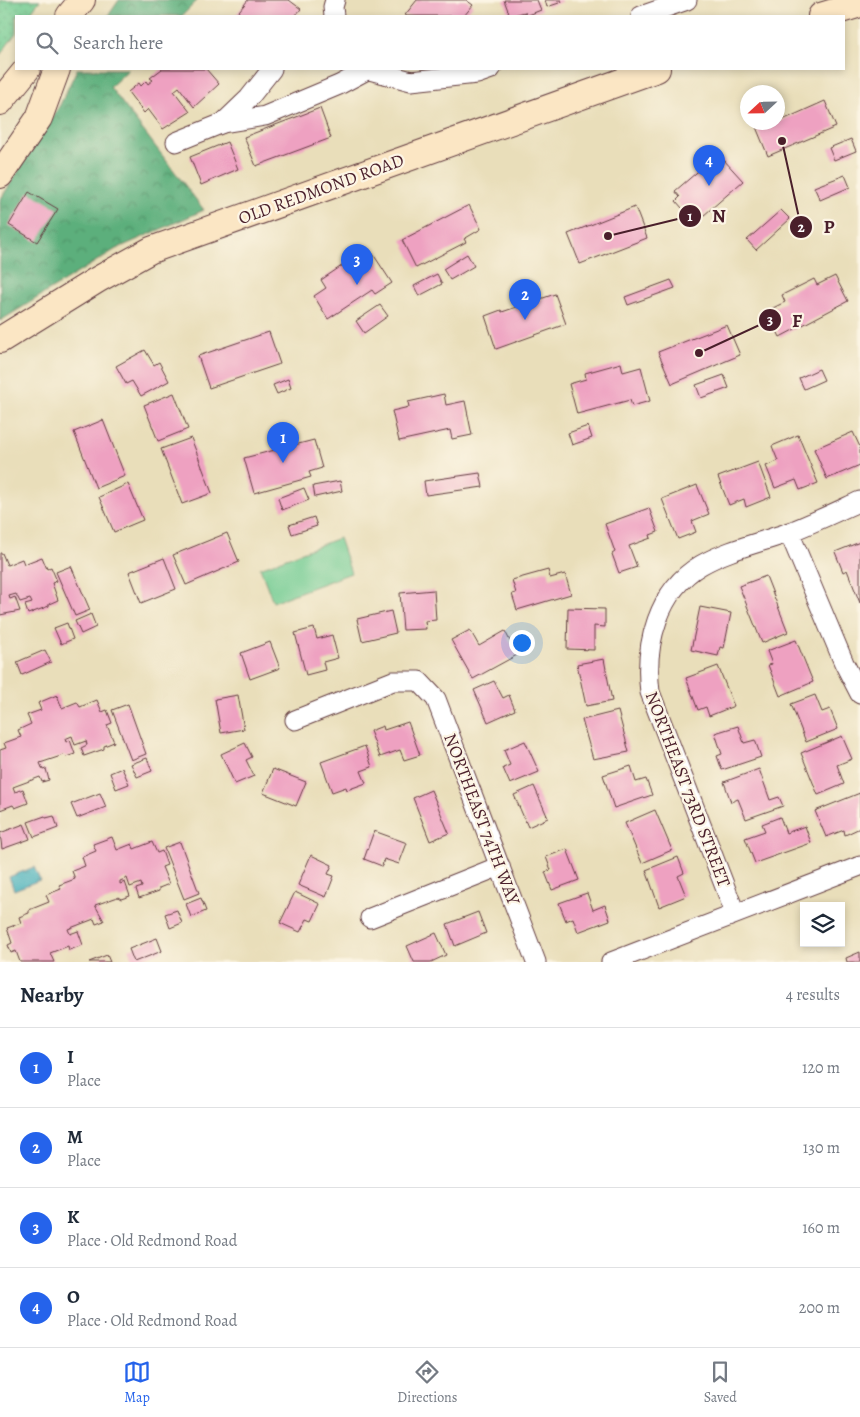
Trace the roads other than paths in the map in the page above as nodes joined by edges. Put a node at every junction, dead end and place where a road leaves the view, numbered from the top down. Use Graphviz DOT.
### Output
graph roads {
  1 [pos="82,0"];
  2 [pos="335,0"];
  3 [pos="687,0"];
  4 [pos="860,4"];
  5 [pos="70,15"];
  6 [pos="76,15"];
  7 [pos="334,15"];
  8 [pos="644,15"];
  9 [pos="824,15"];
  10 [pos="26,70"];
  11 [pos="57,70"];
  12 [pos="271,70"];
  13 [pos="365,70"];
  14 [pos="371,70"];
  15 [pos="487,70"];
  16 [pos="654,70"];
  17 [pos="0,102"];
  18 [pos="223,123"];
  19 [pos="176,142"];
  20 [pos="0,175"];
  21 [pos="0,340"];
  22 [pos="860,501"];
  23 [pos="789,532"];
  24 [pos="860,694"];
  25 [pos="295,720"];
  26 [pos="500,866"];
  27 [pos="860,866"];
  28 [pos="735,913"];
  29 [pos="370,918"];
  30 [pos="536,962"];
  31 [pos="611,962"];
  1 -- 5 [label="main road"];
  1 -- 6 [label="main road"];
  2 -- 7 [label="street"];
  3 -- 8 [label="street"];
  4 -- 9 [label="main road"];
  10 -- 17 [label="main road"];
  11 -- 20 [label="main road"];
  12 -- 18 [label="street"];
  13 -- 18 [label="street"];
  14 -- 15 [label="street"];
  16 -- 21 [label="main road, OLD REDMOND ROAD"];
  18 -- 19 [label="street"];
  22 -- 23 [label="street, NORTHEAST 73RD STREET"];
  23 -- 24 [label="street"];
  23 -- 28 [label="street, NORTHEAST 73RD STREET"];
  25 -- 26 [label="street, NORTHEAST 74TH WAY"];
  26 -- 29 [label="street"];
  26 -- 30 [label="street, NORTHEAST 74TH WAY"];
  27 -- 28 [label="street"];
  28 -- 31 [label="street"];
}
